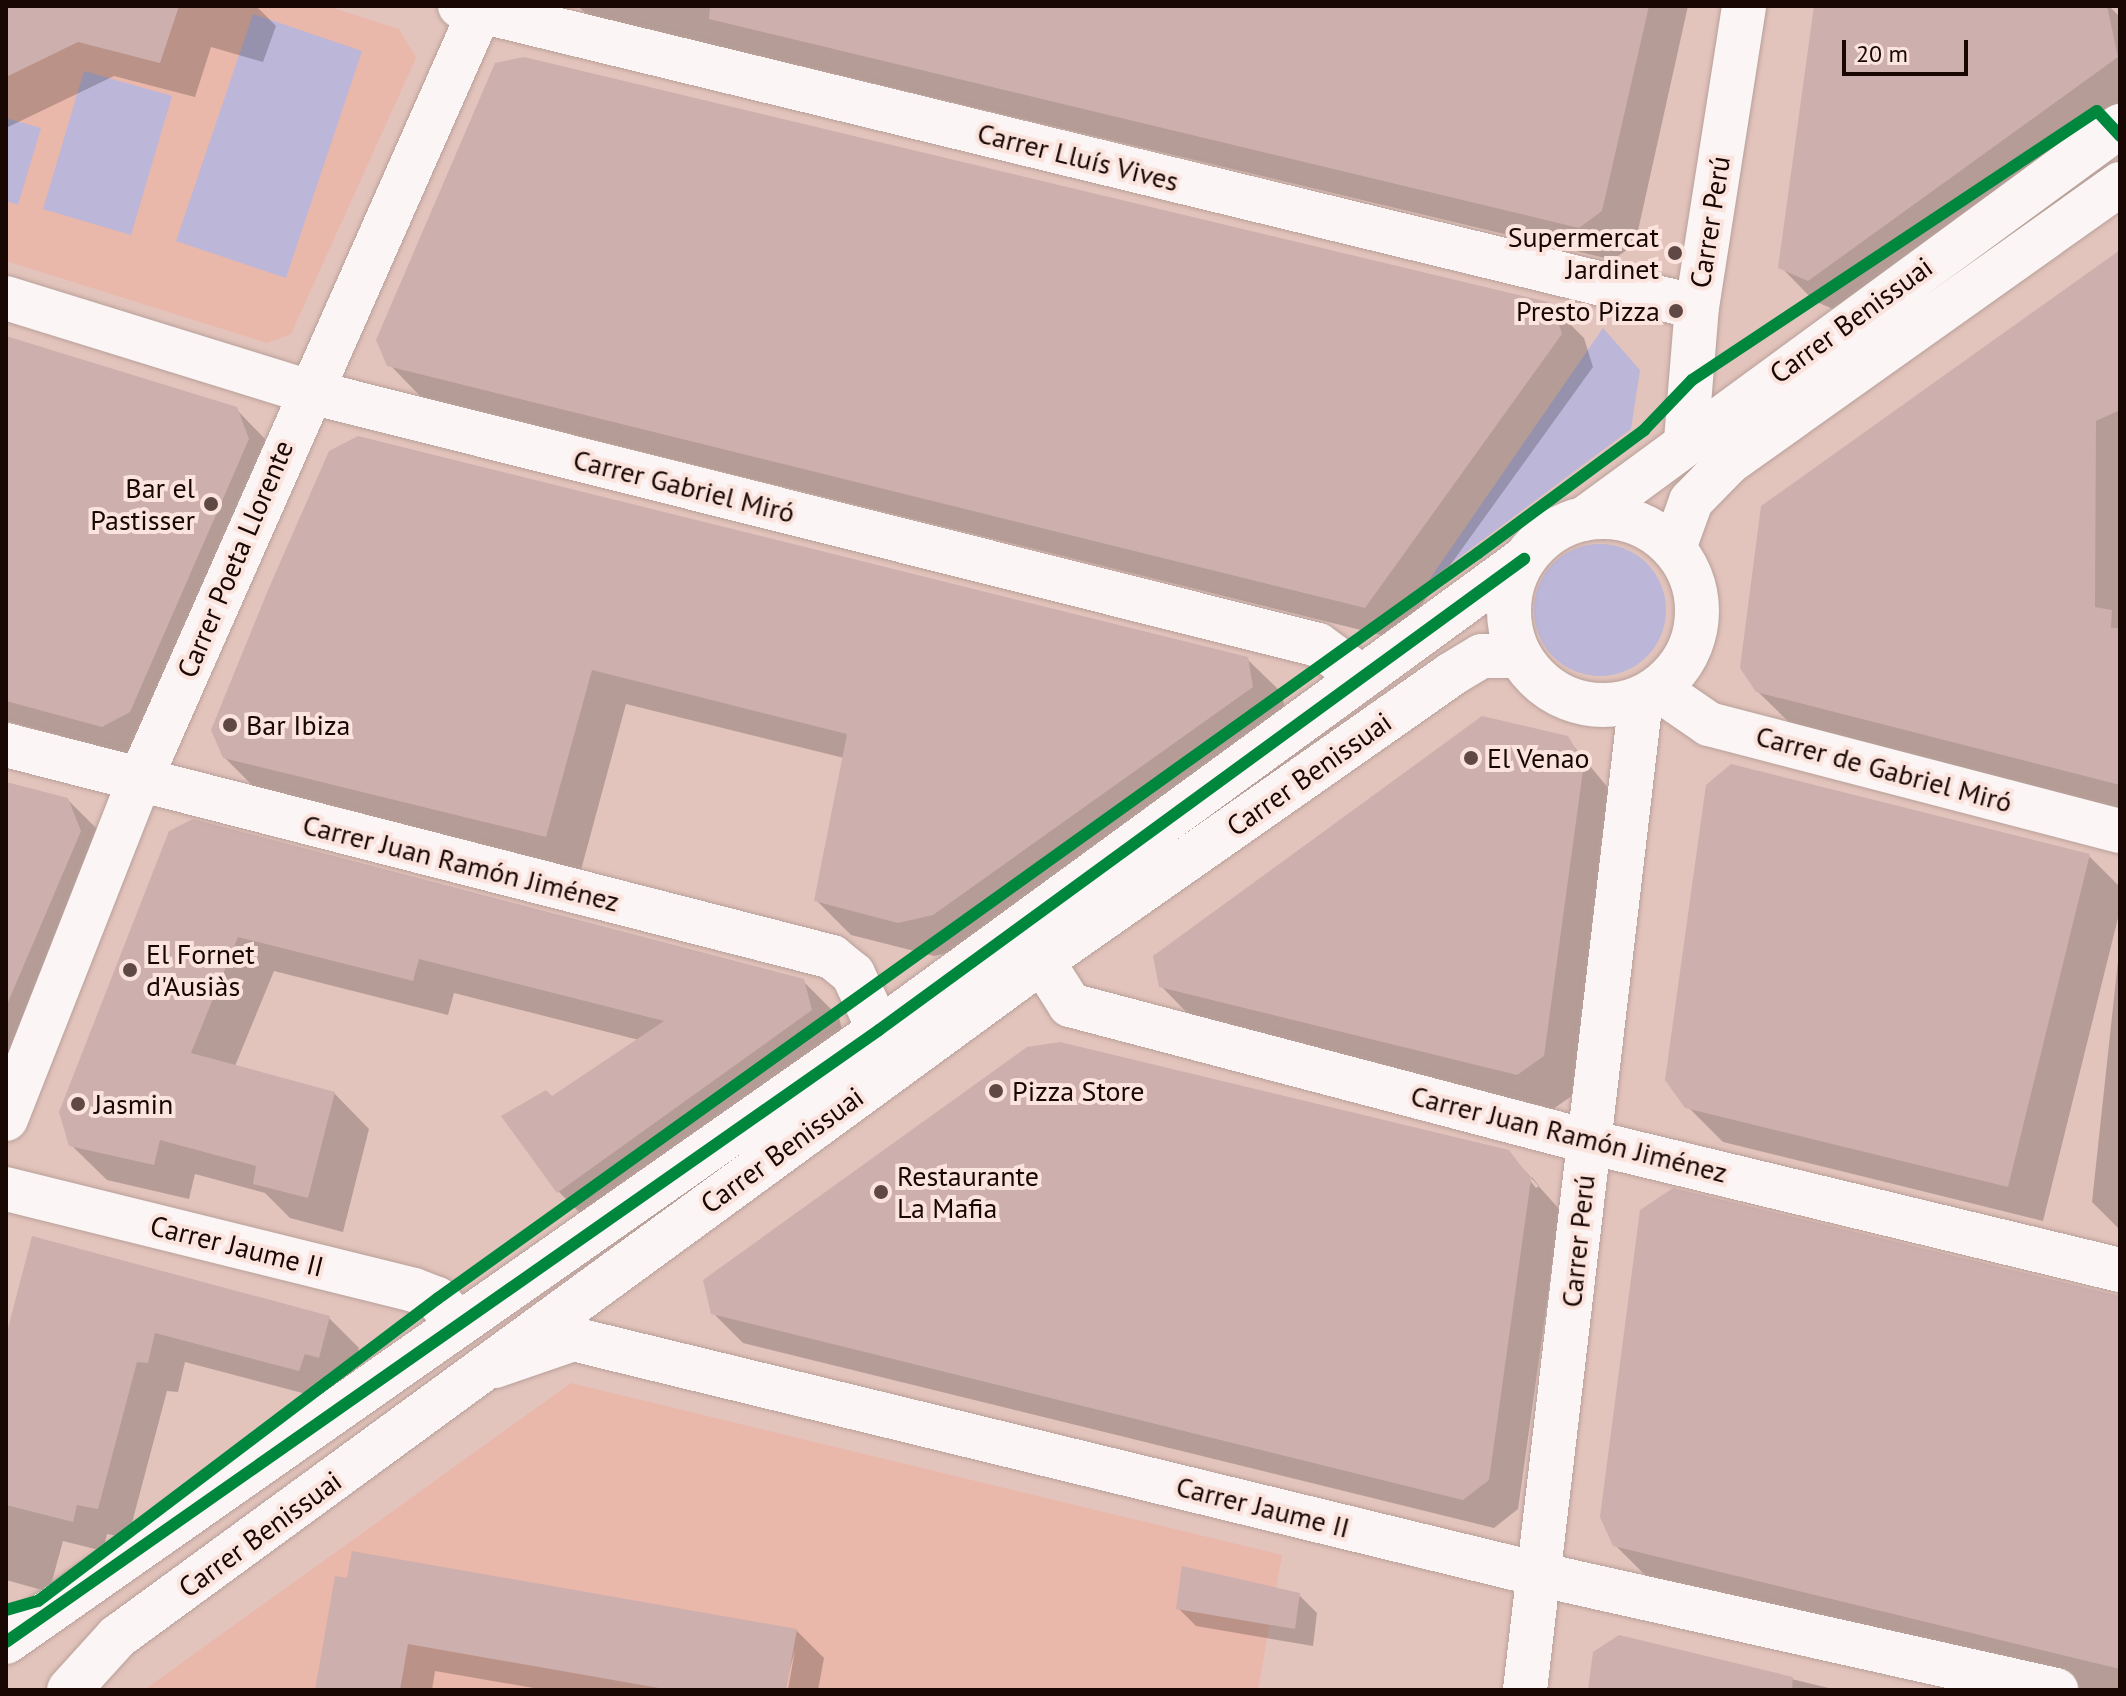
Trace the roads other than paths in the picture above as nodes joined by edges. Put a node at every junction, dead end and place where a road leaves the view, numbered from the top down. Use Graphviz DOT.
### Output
graph roads {
  1 [pos="1744,6"];
  2 [pos="473,8"];
  3 [pos="2120,126"];
  4 [pos="2120,184"];
  5 [pos="6,298"];
  6 [pos="1697,307"];
  7 [pos="307,391"];
  8 [pos="1686,440"];
  9 [pos="1584,519"];
  10 [pos="1674,548"];
  11 [pos="1524,559"];
  12 [pos="1520,656"];
  13 [pos="1359,675"];
  14 [pos="1649,693"];
  15 [pos="6,745"];
  16 [pos="139,782"];
  17 [pos="2120,831"];
  18 [pos="1042,961"];
  19 [pos="879,1030"];
  20 [pos="6,1119"];
  21 [pos="1590,1142"];
  22 [pos="6,1189"];
  23 [pos="2120,1270"];
  24 [pos="457,1323"];
  25 [pos="474,1373"];
  26 [pos="1542,1575"];
  27 [pos="6,1642"];
  28 [pos="69,1690"];
  29 [pos="1525,1690"];
  30 [pos="2056,1690"];
  1 -- 6 [label="street, Carrer Perú"];
  2 -- 6 [label="street, Carrer Lluís Vives"];
  2 -- 7 [label="street, Carrer Poeta Llorente"];
  3 -- 8 [label="street, Carrer Benissuai"];
  4 -- 10 [label="street, Carrer Benissuai"];
  5 -- 7 [label="street, Carrer Gabriel Miró"];
  6 -- 8 [label="street, Carrer Perú"];
  7 -- 13 [label="street, Carrer Gabriel Miró"];
  7 -- 16 [label="street, Carrer Poeta Llorente"];
  8 -- 9 [label="street, Carrer Benissuai"];
  9 -- 10 [label="street"];
  9 -- 11 [label="street"];
  10 -- 14 [label="street"];
  11 -- 12 [label="street"];
  11 -- 13 [label="street, Carrer Benissuai"];
  12 -- 14 [label="street"];
  12 -- 18 [label="street, Carrer Benissuai"];
  13 -- 19 [label="street, Carrer Benissuai"];
  14 -- 17 [label="street, Carrer de Gabriel Miró"];
  14 -- 21 [label="street, Carrer Perú"];
  15 -- 16 [label="street, Carrer Juan Ramón Jiménez"];
  16 -- 19 [label="street, Carrer Juan Ramón Jiménez"];
  16 -- 20 [label="street, Carrer Poeta Llorente"];
  18 -- 21 [label="street, Carrer Juan Ramón Jiménez"];
  18 -- 25 [label="street, Carrer Benissuai"];
  19 -- 24 [label="street, Carrer Benissuai"];
  21 -- 23 [label="street, Carrer Juan Ramón Jiménez"];
  21 -- 26 [label="street, Carrer Perú"];
  22 -- 24 [label="street, Carrer Jaume II"];
  24 -- 27 [label="street, Carrer Benissuai"];
  25 -- 26 [label="street, Carrer Jaume II"];
  25 -- 28 [label="street, Carrer Benissuai"];
  26 -- 29 [label="street, Carrer Perú"];
  26 -- 30 [label="street, Carrer Jaume II"];
}
